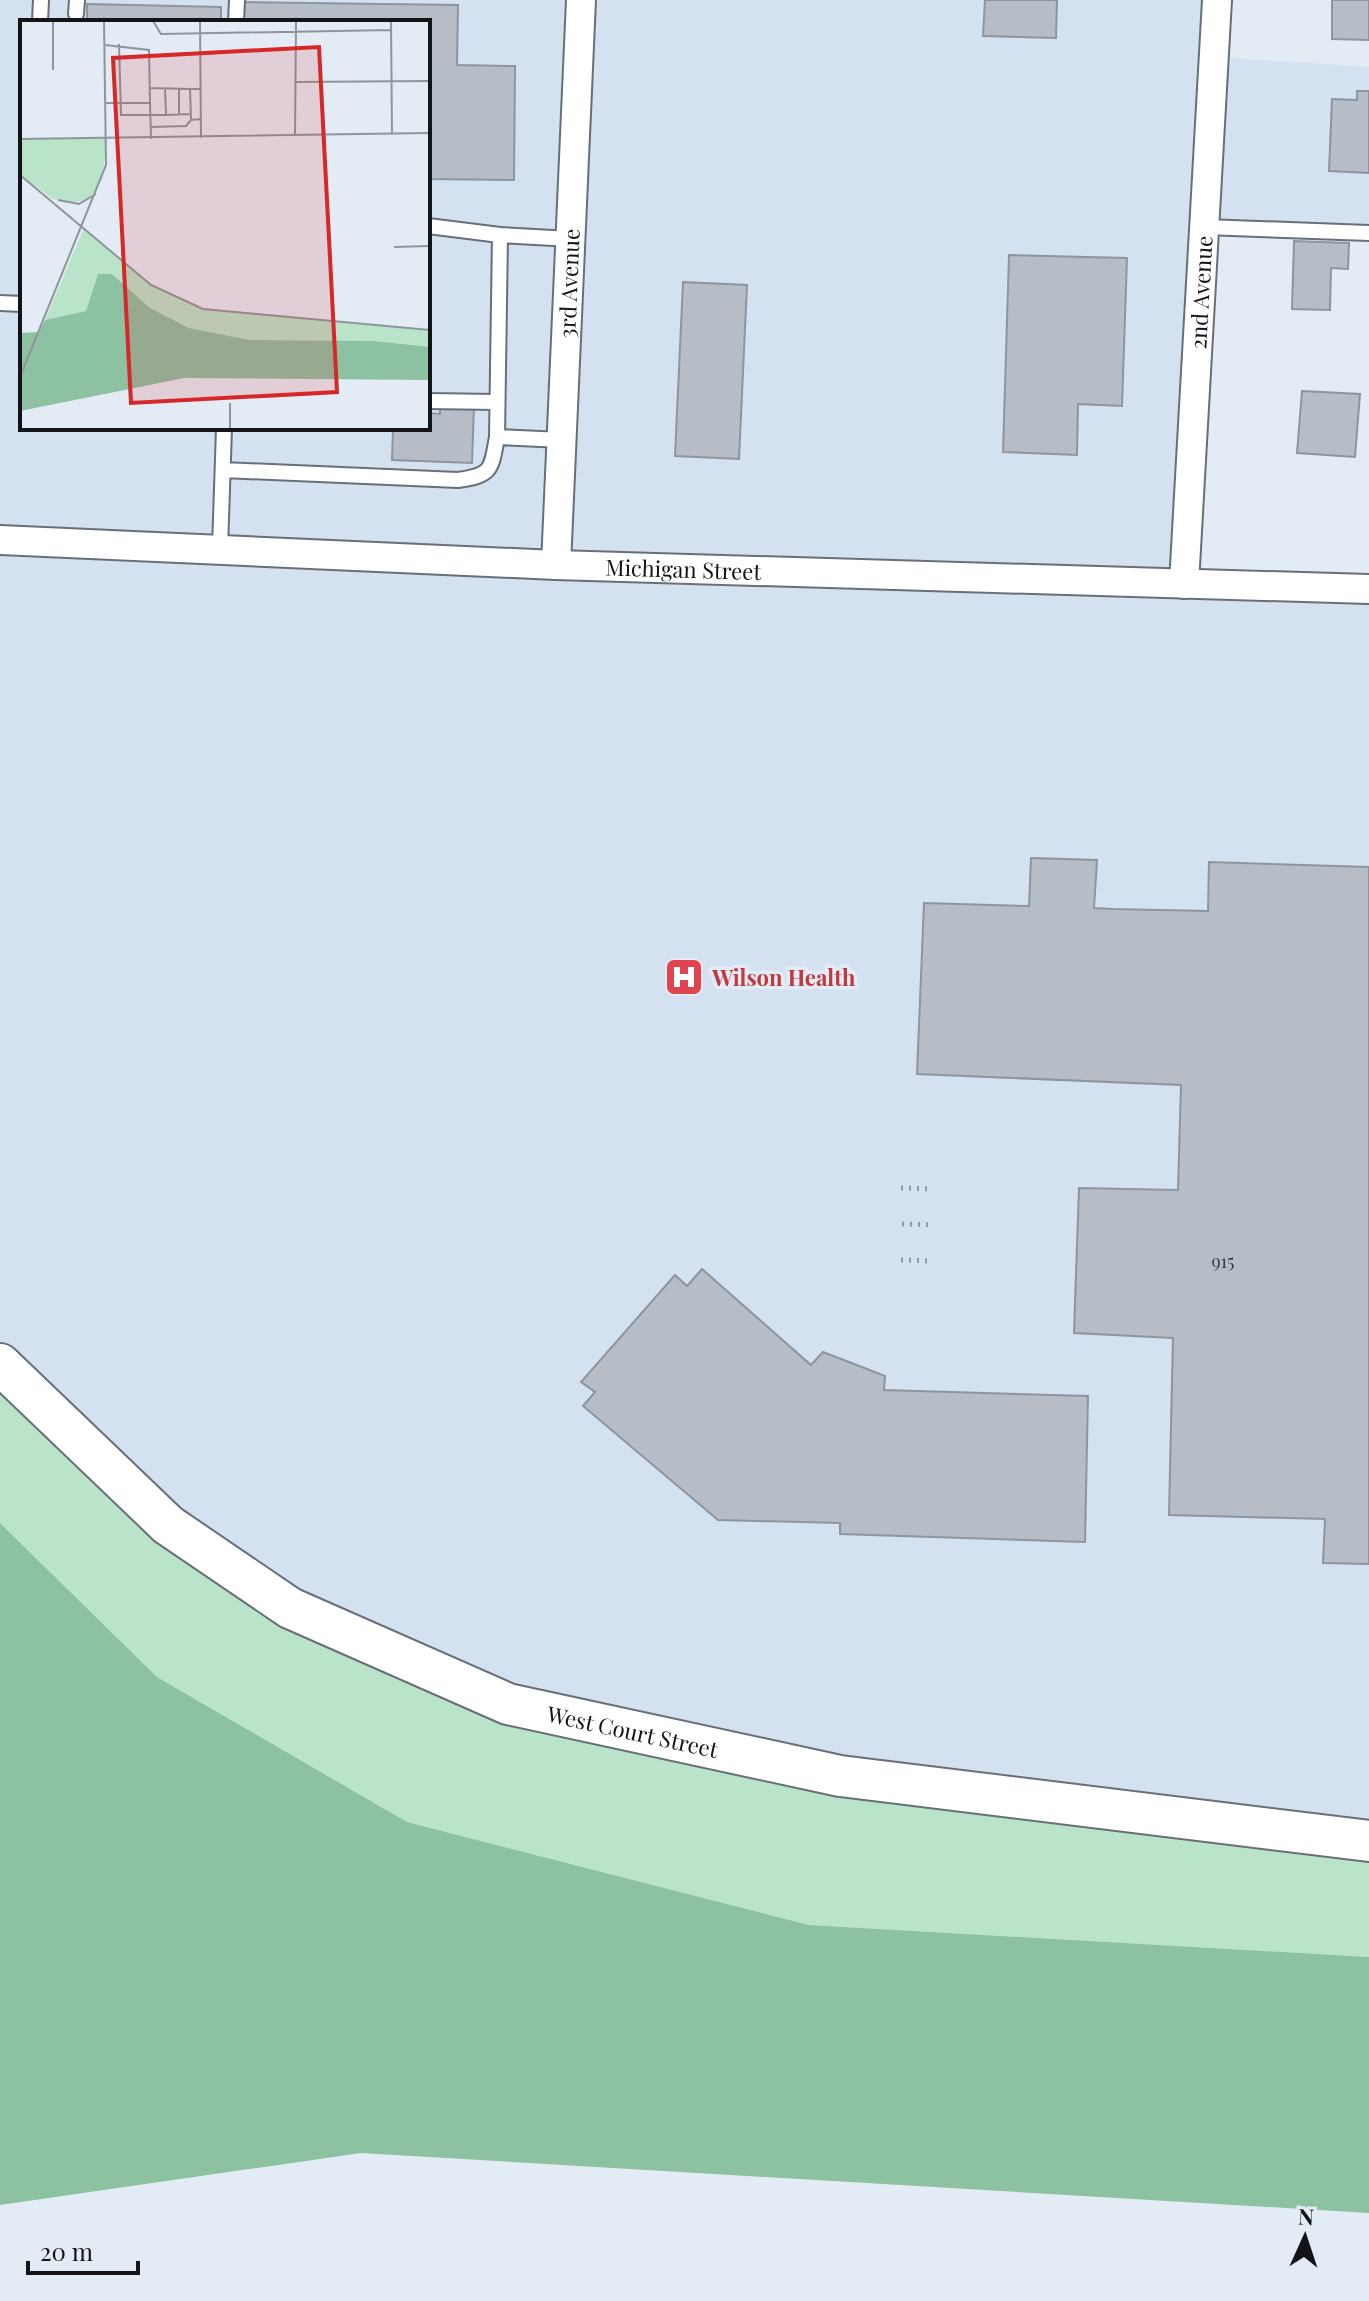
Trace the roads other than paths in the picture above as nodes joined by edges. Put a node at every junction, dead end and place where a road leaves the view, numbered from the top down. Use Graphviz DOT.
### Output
graph roads {
  1 [pos="41,0"];
  2 [pos="237,0"];
  3 [pos="581,0"];
  4 [pos="1217,0"];
  5 [pos="40,20"];
  6 [pos="236,20"];
  7 [pos="430,226"];
  8 [pos="1205,227"];
  9 [pos="1369,233"];
  10 [pos="500,235"];
  11 [pos="571,239"];
  12 [pos="0,303"];
  13 [pos="20,304"];
  14 [pos="430,401"];
  15 [pos="497,402"];
  16 [pos="224,430"];
  17 [pos="497,437"];
  18 [pos="562,440"];
  19 [pos="223,470"];
  20 [pos="0,540"];
  21 [pos="220,549"];
  22 [pos="556,565"];
  23 [pos="1184,584"];
  24 [pos="1369,589"];
  25 [pos="0,1364"];
  26 [pos="1369,1841"];
  1 -- 5 [label="lane"];
  2 -- 6 [label="lane"];
  3 -- 11 [label="street, 3rd Avenue"];
  4 -- 8 [label="street, 2nd Avenue"];
  7 -- 10 [label="lane"];
  8 -- 9 [label="lane"];
  8 -- 23 [label="street, 2nd Avenue"];
  10 -- 11 [label="lane"];
  10 -- 15 [label="lane"];
  11 -- 18 [label="street, 3rd Avenue"];
  12 -- 13 [label="lane"];
  14 -- 15 [label="lane"];
  15 -- 17 [label="lane"];
  16 -- 19 [label="lane"];
  17 -- 18 [label="lane"];
  17 -- 19 [label="lane"];
  18 -- 22 [label="street, 3rd Avenue"];
  19 -- 21 [label="lane"];
  20 -- 21 [label="street, Michigan Street"];
  21 -- 22 [label="street, Michigan Street"];
  22 -- 23 [label="street, Michigan Street"];
  23 -- 24 [label="street, Michigan Street"];
  25 -- 26 [label="main road, West Court Street"];
}
